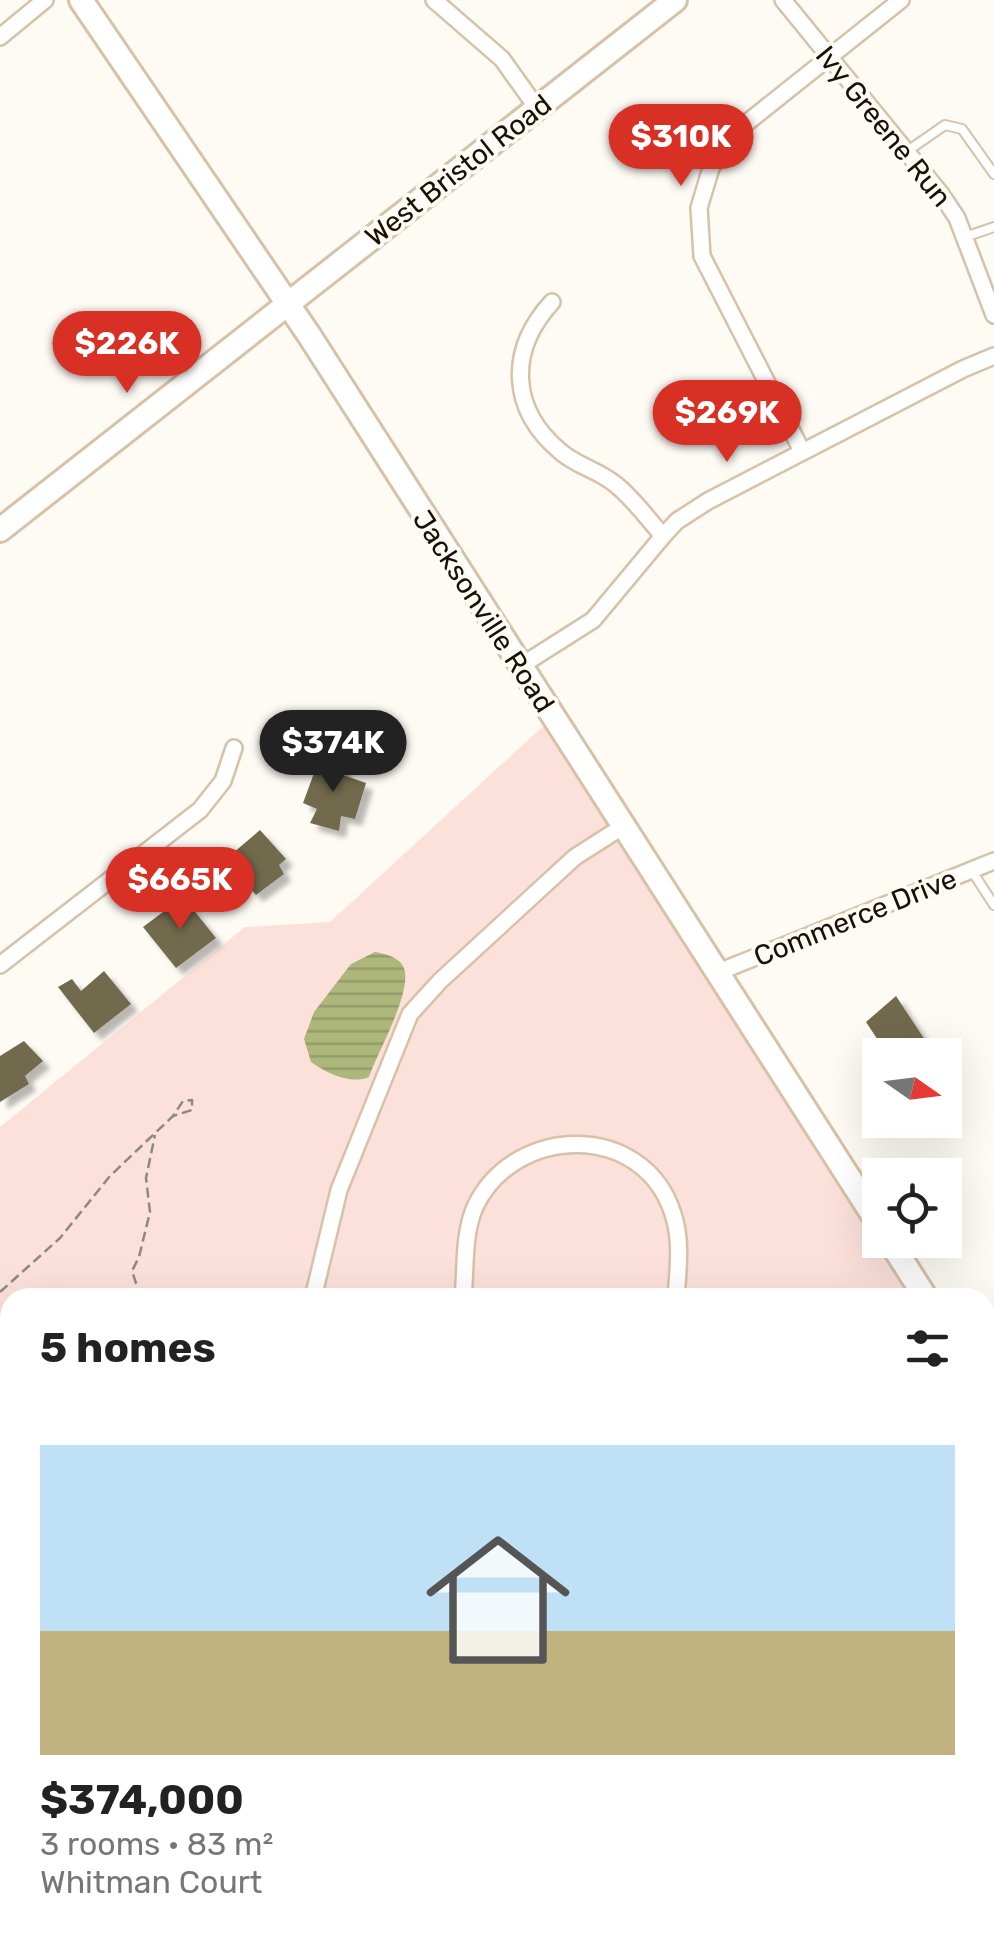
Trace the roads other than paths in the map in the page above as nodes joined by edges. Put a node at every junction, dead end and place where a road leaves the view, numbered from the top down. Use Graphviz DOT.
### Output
graph roads {
  1 [pos="45,0"];
  2 [pos="80,0"];
  3 [pos="434,0"];
  4 [pos="675,0"];
  5 [pos="783,0"];
  6 [pos="901,0"];
  7 [pos="0,37"];
  8 [pos="828,58"];
  9 [pos="538,108"];
  10 [pos="906,152"];
  11 [pos="994,174"];
  12 [pos="994,227"];
  13 [pos="965,236"];
  14 [pos="552,302"];
  15 [pos="287,303"];
  16 [pos="994,315"];
  17 [pos="994,356"];
  18 [pos="802,451"];
  19 [pos="0,530"];
  20 [pos="662,536"];
  21 [pos="519,667"];
  22 [pos="234,748"];
  23 [pos="622,827"];
  24 [pos="994,860"];
  25 [pos="971,869"];
  26 [pos="994,905"];
  27 [pos="0,965"];
  28 [pos="716,973"];
  29 [pos="862,1198"];
  30 [pos="900,1258"];
  31 [pos="315,1288"];
  32 [pos="464,1288"];
  33 [pos="676,1288"];
  34 [pos="920,1288"];
  1 -- 7 [label="street"];
  2 -- 15 [label="main road, Jacksonville Road"];
  3 -- 9 [label="street"];
  4 -- 9 [label="main road, West Bristol Road"];
  5 -- 8 [label="street, Ivy Greene Run"];
  6 -- 8 [label="street"];
  8 -- 10 [label="street, Ivy Greene Run"];
  8 -- 18 [label="street"];
  9 -- 15 [label="main road, West Bristol Road"];
  10 -- 11 [label="lane"];
  10 -- 13 [label="street, Ivy Greene Run"];
  12 -- 13 [label="lane"];
  13 -- 16 [label="street, Ivy Greene Run"];
  14 -- 20 [label="street"];
  15 -- 19 [label="main road, West Bristol Road"];
  15 -- 21 [label="main road, Jacksonville Road"];
  17 -- 18 [label="street"];
  18 -- 20 [label="street"];
  20 -- 21 [label="street"];
  21 -- 23 [label="main road, Jacksonville Road"];
  22 -- 27 [label="street"];
  23 -- 28 [label="main road, Jacksonville Road"];
  23 -- 31 [label="street"];
  24 -- 25 [label="street, Commerce Drive"];
  25 -- 26 [label="lane"];
  25 -- 28 [label="street, Commerce Drive"];
  28 -- 29 [label="main road, Jacksonville Road"];
  30 -- 34 [label="main road"];
  32 -- 33 [label="street"];
}
